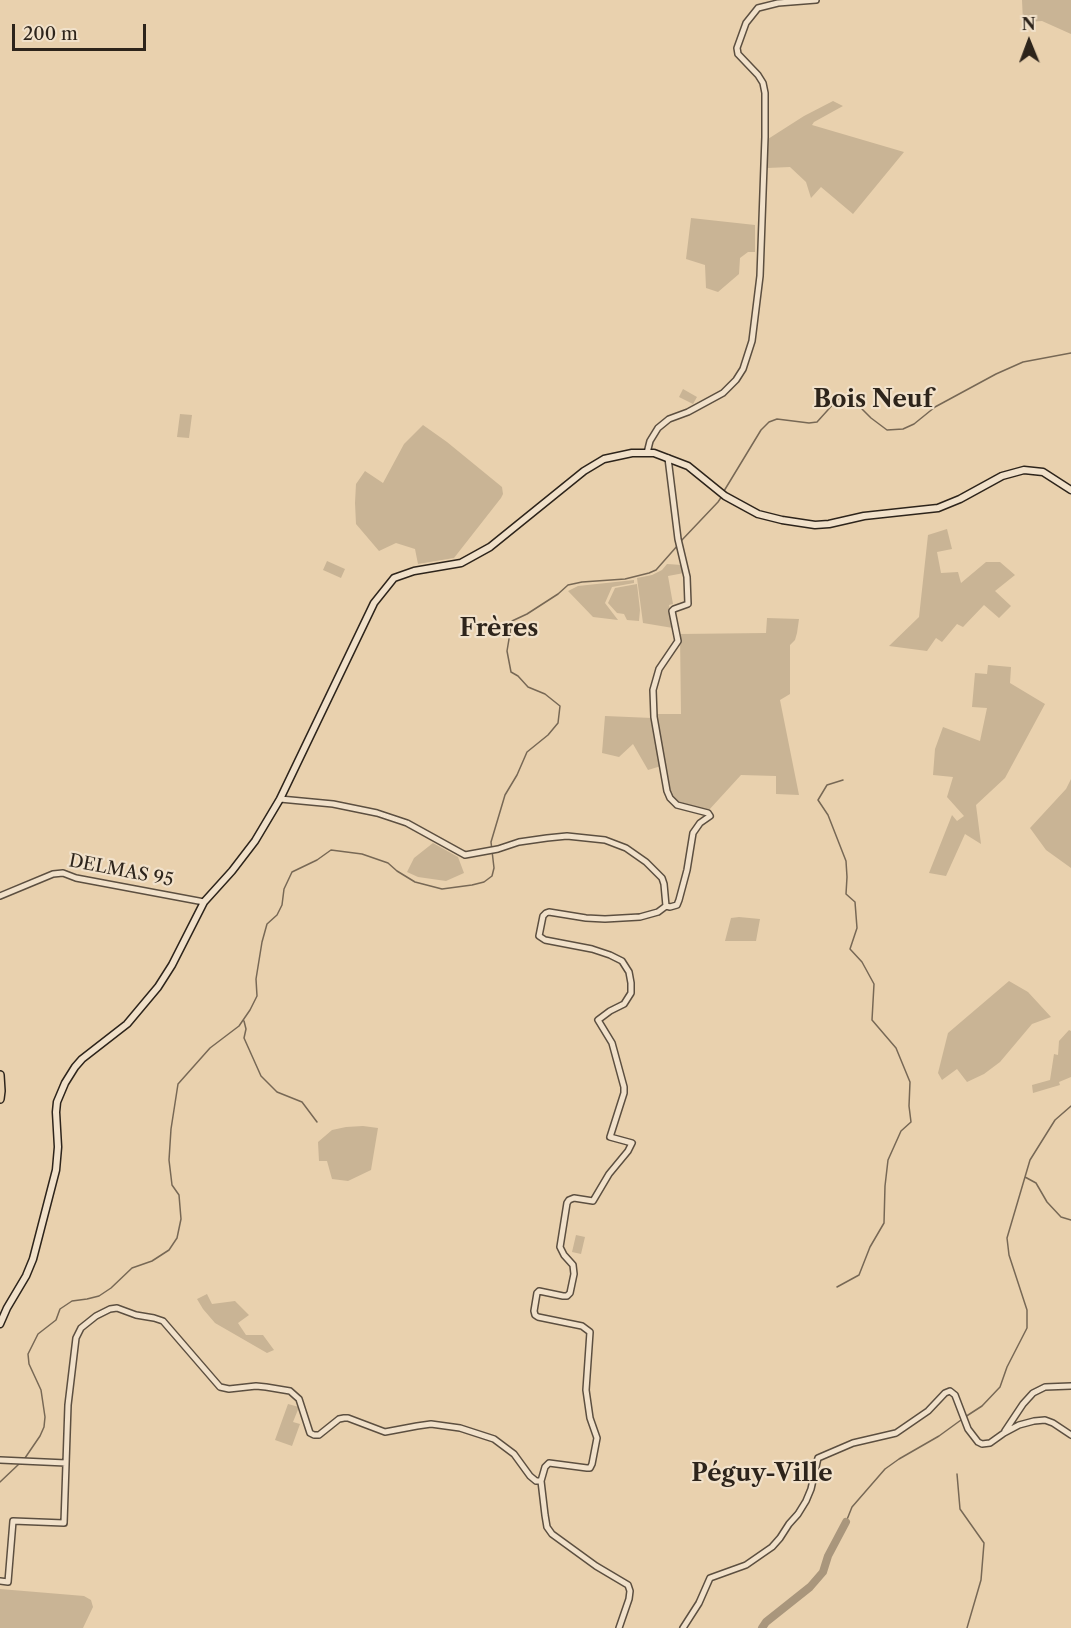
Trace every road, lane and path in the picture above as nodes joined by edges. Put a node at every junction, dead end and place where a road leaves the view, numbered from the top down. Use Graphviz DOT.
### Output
graph roads {
  1 [pos="816,0"];
  2 [pos="647,453"];
  3 [pos="668,458"];
  4 [pos="1071,490"];
  5 [pos="280,799"];
  6 [pos="0,896"];
  7 [pos="204,902"];
  8 [pos="666,906"];
  9 [pos="0,1074"];
  10 [pos="0,1099"];
  11 [pos="3,1315"];
  12 [pos="0,1324"];
  13 [pos="1071,1386"];
  14 [pos="1004,1433"];
  15 [pos="1071,1436"];
  16 [pos="0,1460"];
  17 [pos="66,1464"];
  18 [pos="541,1481"];
  19 [pos="0,1581"];
  20 [pos="620,1628"];
  21 [pos="683,1628"];
  1 -- 2 [label="street"];
  2 -- 3 [label="main road"];
  2 -- 5 [label="main road"];
  3 -- 4 [label="main road"];
  3 -- 8 [label="street"];
  5 -- 7 [label="main road"];
  5 -- 8 [label="street"];
  6 -- 7 [label="street, DELMAS 95"];
  7 -- 11 [label="main road"];
  8 -- 18 [label="street"];
  9 -- 10 [label="main road"];
  11 -- 12 [label="main road"];
  13 -- 14 [label="street"];
  14 -- 15 [label="street"];
  14 -- 21 [label="street"];
  16 -- 17 [label="street"];
  17 -- 18 [label="street"];
  17 -- 19 [label="street"];
  18 -- 20 [label="street"];
}
